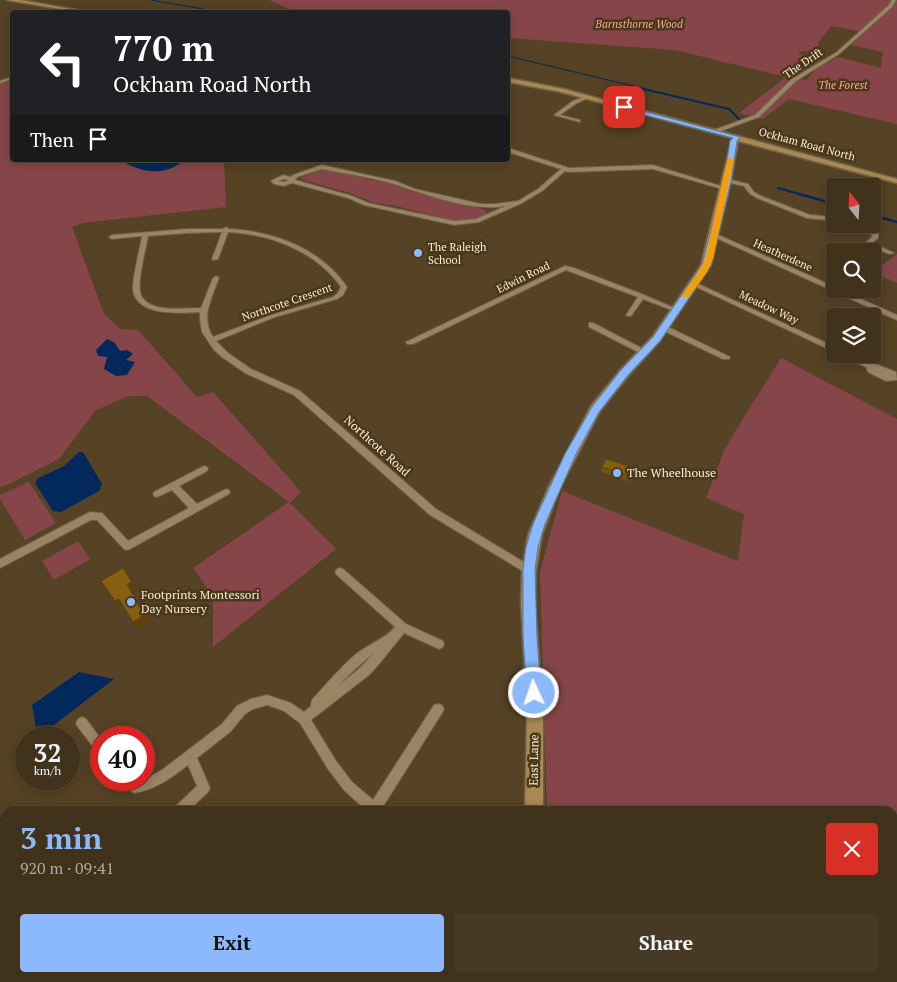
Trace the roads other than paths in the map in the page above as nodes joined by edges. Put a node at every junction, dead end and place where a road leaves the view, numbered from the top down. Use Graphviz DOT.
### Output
graph roads {
  1 [pos="10,0"];
  2 [pos="894,0"];
  3 [pos="72,10"];
  4 [pos="510,80"];
  5 [pos="588,97"];
  6 [pos="578,122"];
  7 [pos="716,131"];
  8 [pos="737,137"];
  9 [pos="510,151"];
  10 [pos="564,169"];
  11 [pos="897,180"];
  12 [pos="726,184"];
  13 [pos="520,202"];
  14 [pos="481,206"];
  15 [pos="489,215"];
  16 [pos="826,218"];
  17 [pos="226,229"];
  18 [pos="874,233"];
  19 [pos="145,235"];
  20 [pos="714,235"];
  21 [pos="112,237"];
  22 [pos="869,243"];
  23 [pos="881,249"];
  24 [pos="891,253"];
  25 [pos="215,259"];
  26 [pos="216,278"];
  27 [pos="694,284"];
  28 [pos="642,296"];
  29 [pos="204,310"];
  30 [pos="676,310"];
  31 [pos="629,315"];
  32 [pos="897,318"];
  33 [pos="591,325"];
  34 [pos="664,328"];
  35 [pos="212,340"];
  36 [pos="410,342"];
  37 [pos="826,346"];
  38 [pos="645,352"];
  39 [pos="726,357"];
  40 [pos="863,363"];
  41 [pos="870,366"];
  42 [pos="204,469"];
  43 [pos="173,485"];
  44 [pos="226,492"];
  45 [pos="157,494"];
  46 [pos="196,509"];
  47 [pos="0,564"];
  48 [pos="529,570"];
  49 [pos="340,572"];
  50 [pos="402,626"];
  51 [pos="438,644"];
  52 [pos="438,709"];
  53 [pos="304,719"];
  54 [pos="82,723"];
  55 [pos="90,734"];
  56 [pos="190,756"];
  57 [pos="155,780"];
  58 [pos="185,806"];
  59 [pos="369,806"];
  60 [pos="377,806"];
  61 [pos="534,806"];
  1 -- 3 [label="street"];
  2 -- 7 [label="street, The Drift"];
  4 -- 5 [label="street, Ockham Road North"];
  5 -- 6 [label="street"];
  5 -- 7 [label="street, Ockham Road North"];
  7 -- 8 [label="street, Ockham Road North"];
  8 -- 11 [label="street, Ockham Road North"];
  8 -- 12 [label="street, East Lane"];
  9 -- 10 [label="street"];
  10 -- 12 [label="street"];
  10 -- 13 [label="street"];
  12 -- 16 [label="street"];
  12 -- 20 [label="street, East Lane"];
  13 -- 14 [label="street"];
  13 -- 15 [label="street"];
  14 -- 15 [label="street"];
  14 -- 15 [label="street"];
  17 -- 19 [label="street, Northcote Crescent"];
  17 -- 25 [label="street"];
  17 -- 35 [label="street, Northcote Crescent"];
  18 -- 22 [label="street"];
  19 -- 21 [label="street, Northcote Crescent"];
  19 -- 29 [label="street"];
  20 -- 27 [label="street, East Lane"];
  20 -- 32 [label="street, Heatherdene"];
  23 -- 24 [label="street"];
  26 -- 29 [label="street"];
  27 -- 30 [label="street, East Lane"];
  27 -- 37 [label="street, Meadow Way"];
  28 -- 30 [label="street, Edwin Road"];
  28 -- 31 [label="street"];
  28 -- 36 [label="street, Edwin Road"];
  29 -- 35 [label="street"];
  30 -- 34 [label="street, East Lane"];
  33 -- 38 [label="street"];
  34 -- 38 [label="street, East Lane"];
  34 -- 39 [label="street"];
  35 -- 48 [label="street, Northcote Road"];
  38 -- 48 [label="street, East Lane"];
  40 -- 41 [label="street"];
  42 -- 43 [label="street"];
  43 -- 45 [label="street"];
  43 -- 46 [label="street"];
  44 -- 46 [label="street"];
  46 -- 47 [label="street"];
  48 -- 61 [label="street, East Lane"];
  49 -- 50 [label="street"];
  50 -- 51 [label="street"];
  50 -- 53 [label="street"];
  52 -- 60 [label="street"];
  53 -- 56 [label="street"];
  53 -- 59 [label="street"];
  54 -- 55 [label="street"];
  56 -- 57 [label="street"];
  56 -- 58 [label="street"];
}
